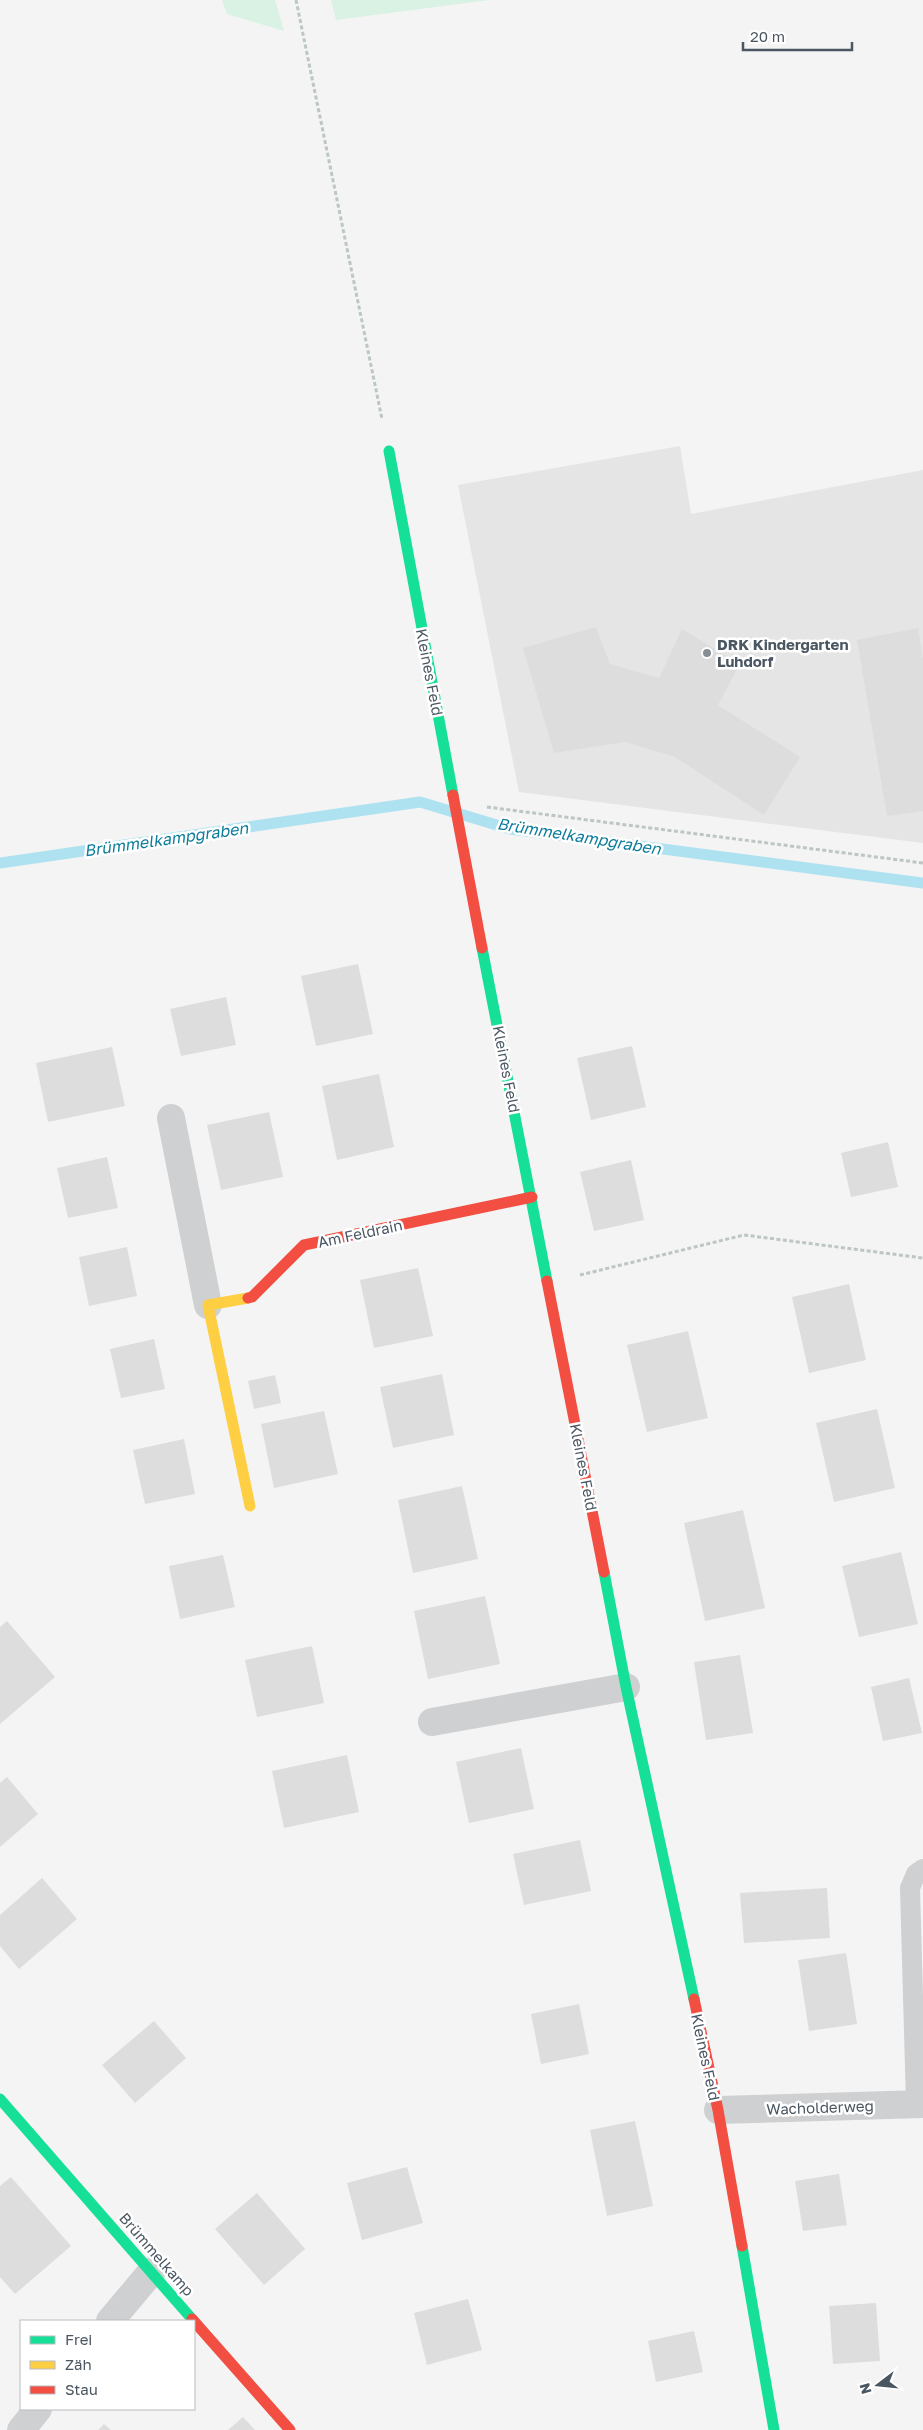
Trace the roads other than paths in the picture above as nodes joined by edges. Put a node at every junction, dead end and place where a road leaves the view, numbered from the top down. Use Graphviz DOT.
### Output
graph roads {
  1 [pos="389,452"];
  2 [pos="171,1118"];
  3 [pos="532,1197"];
  4 [pos="208,1305"];
  5 [pos="250,1506"];
  6 [pos="626,1687"];
  7 [pos="432,1722"];
  8 [pos="923,1869"];
  9 [pos="0,2099"];
  10 [pos="920,2104"];
  11 [pos="718,2110"];
  12 [pos="152,2271"];
  13 [pos="111,2320"];
  14 [pos="195,2320"];
  15 [pos="195,2321"];
  16 [pos="37,2410"];
  17 [pos="21,2430"];
  18 [pos="290,2430"];
  19 [pos="774,2430"];
  1 -- 3 [label="street, Kleines Feld"];
  2 -- 4 [label="street"];
  3 -- 4 [label="street, Am Feldrain"];
  3 -- 6 [label="street, Kleines Feld"];
  4 -- 5 [label="street"];
  6 -- 7 [label="street"];
  6 -- 11 [label="street, Kleines Feld"];
  8 -- 10 [label="lane"];
  9 -- 12 [label="street, Brümmelkamp"];
  10 -- 11 [label="street, Wacholderweg"];
  11 -- 19 [label="street, Kleines Feld"];
  12 -- 13 [label="street"];
  12 -- 14 [label="street, Brümmelkamp"];
  15 -- 18 [label="street, Brümmelkamp"];
  16 -- 17 [label="street"];
}
